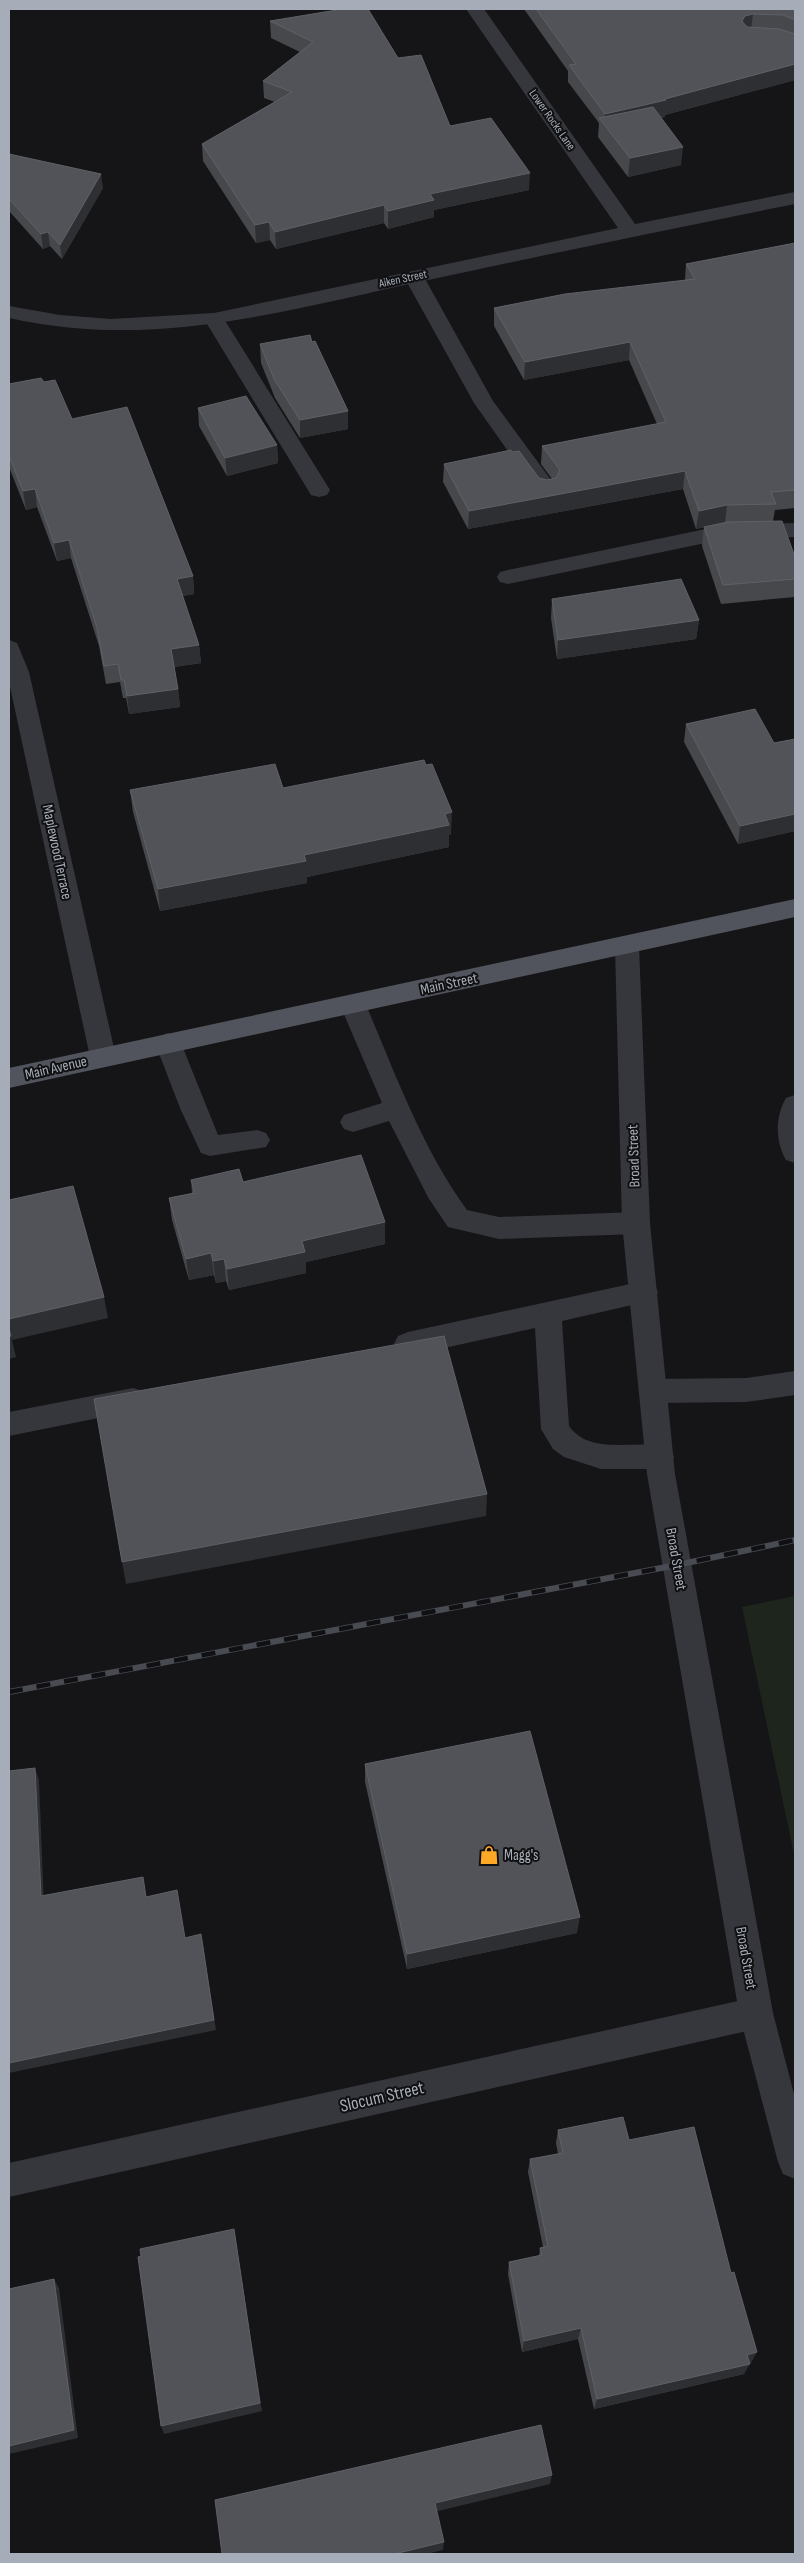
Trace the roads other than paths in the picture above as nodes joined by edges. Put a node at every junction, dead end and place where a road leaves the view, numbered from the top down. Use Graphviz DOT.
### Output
graph roads {
  1 [pos="475,9"];
  2 [pos="795,198"];
  3 [pos="630,231"];
  4 [pos="414,277"];
  5 [pos="9,312"];
  6 [pos="214,319"];
  7 [pos="546,489"];
  8 [pos="320,490"];
  9 [pos="795,530"];
  10 [pos="508,577"];
  11 [pos="9,648"];
  12 [pos="795,908"];
  13 [pos="627,946"];
  14 [pos="353,1005"];
  15 [pos="168,1043"];
  16 [pos="103,1057"];
  17 [pos="9,1078"];
  18 [pos="795,1105"];
  19 [pos="397,1109"];
  20 [pos="352,1122"];
  21 [pos="257,1140"];
  22 [pos="795,1153"];
  23 [pos="636,1223"];
  24 [pos="644,1292"];
  25 [pos="548,1314"];
  26 [pos="387,1348"];
  27 [pos="795,1383"];
  28 [pos="654,1391"];
  29 [pos="156,1396"];
  30 [pos="9,1424"];
  31 [pos="660,1457"];
  32 [pos="756,2013"];
  33 [pos="795,2162"];
  34 [pos="9,2180"];
  1 -- 3 [label="street, Lower Rocks Lane"];
  2 -- 3 [label="street, Aiken Street"];
  3 -- 4 [label="street, Aiken Street"];
  4 -- 6 [label="street, Aiken Street"];
  4 -- 7 [label="street"];
  5 -- 6 [label="street, Aiken Street"];
  6 -- 8 [label="street"];
  9 -- 10 [label="street"];
  11 -- 16 [label="street, Maplewood Terrace"];
  12 -- 13 [label="main road, Main Street"];
  13 -- 14 [label="main road, Main Street"];
  13 -- 23 [label="street, Broad Street"];
  14 -- 15 [label="main road, Main Street"];
  14 -- 19 [label="street"];
  15 -- 16 [label="main road, Main Street"];
  15 -- 21 [label="street"];
  16 -- 17 [label="main road, Main Avenue"];
  18 -- 22 [label="street"];
  19 -- 20 [label="street"];
  19 -- 23 [label="street"];
  23 -- 24 [label="street, Broad Street"];
  24 -- 25 [label="street"];
  24 -- 28 [label="street, Broad Street"];
  25 -- 26 [label="street"];
  25 -- 31 [label="street"];
  27 -- 28 [label="street"];
  28 -- 31 [label="street, Broad Street"];
  29 -- 30 [label="street"];
  31 -- 32 [label="street, Broad Street"];
  32 -- 33 [label="street, Broad Street"];
  32 -- 34 [label="street, Slocum Street"];
}
